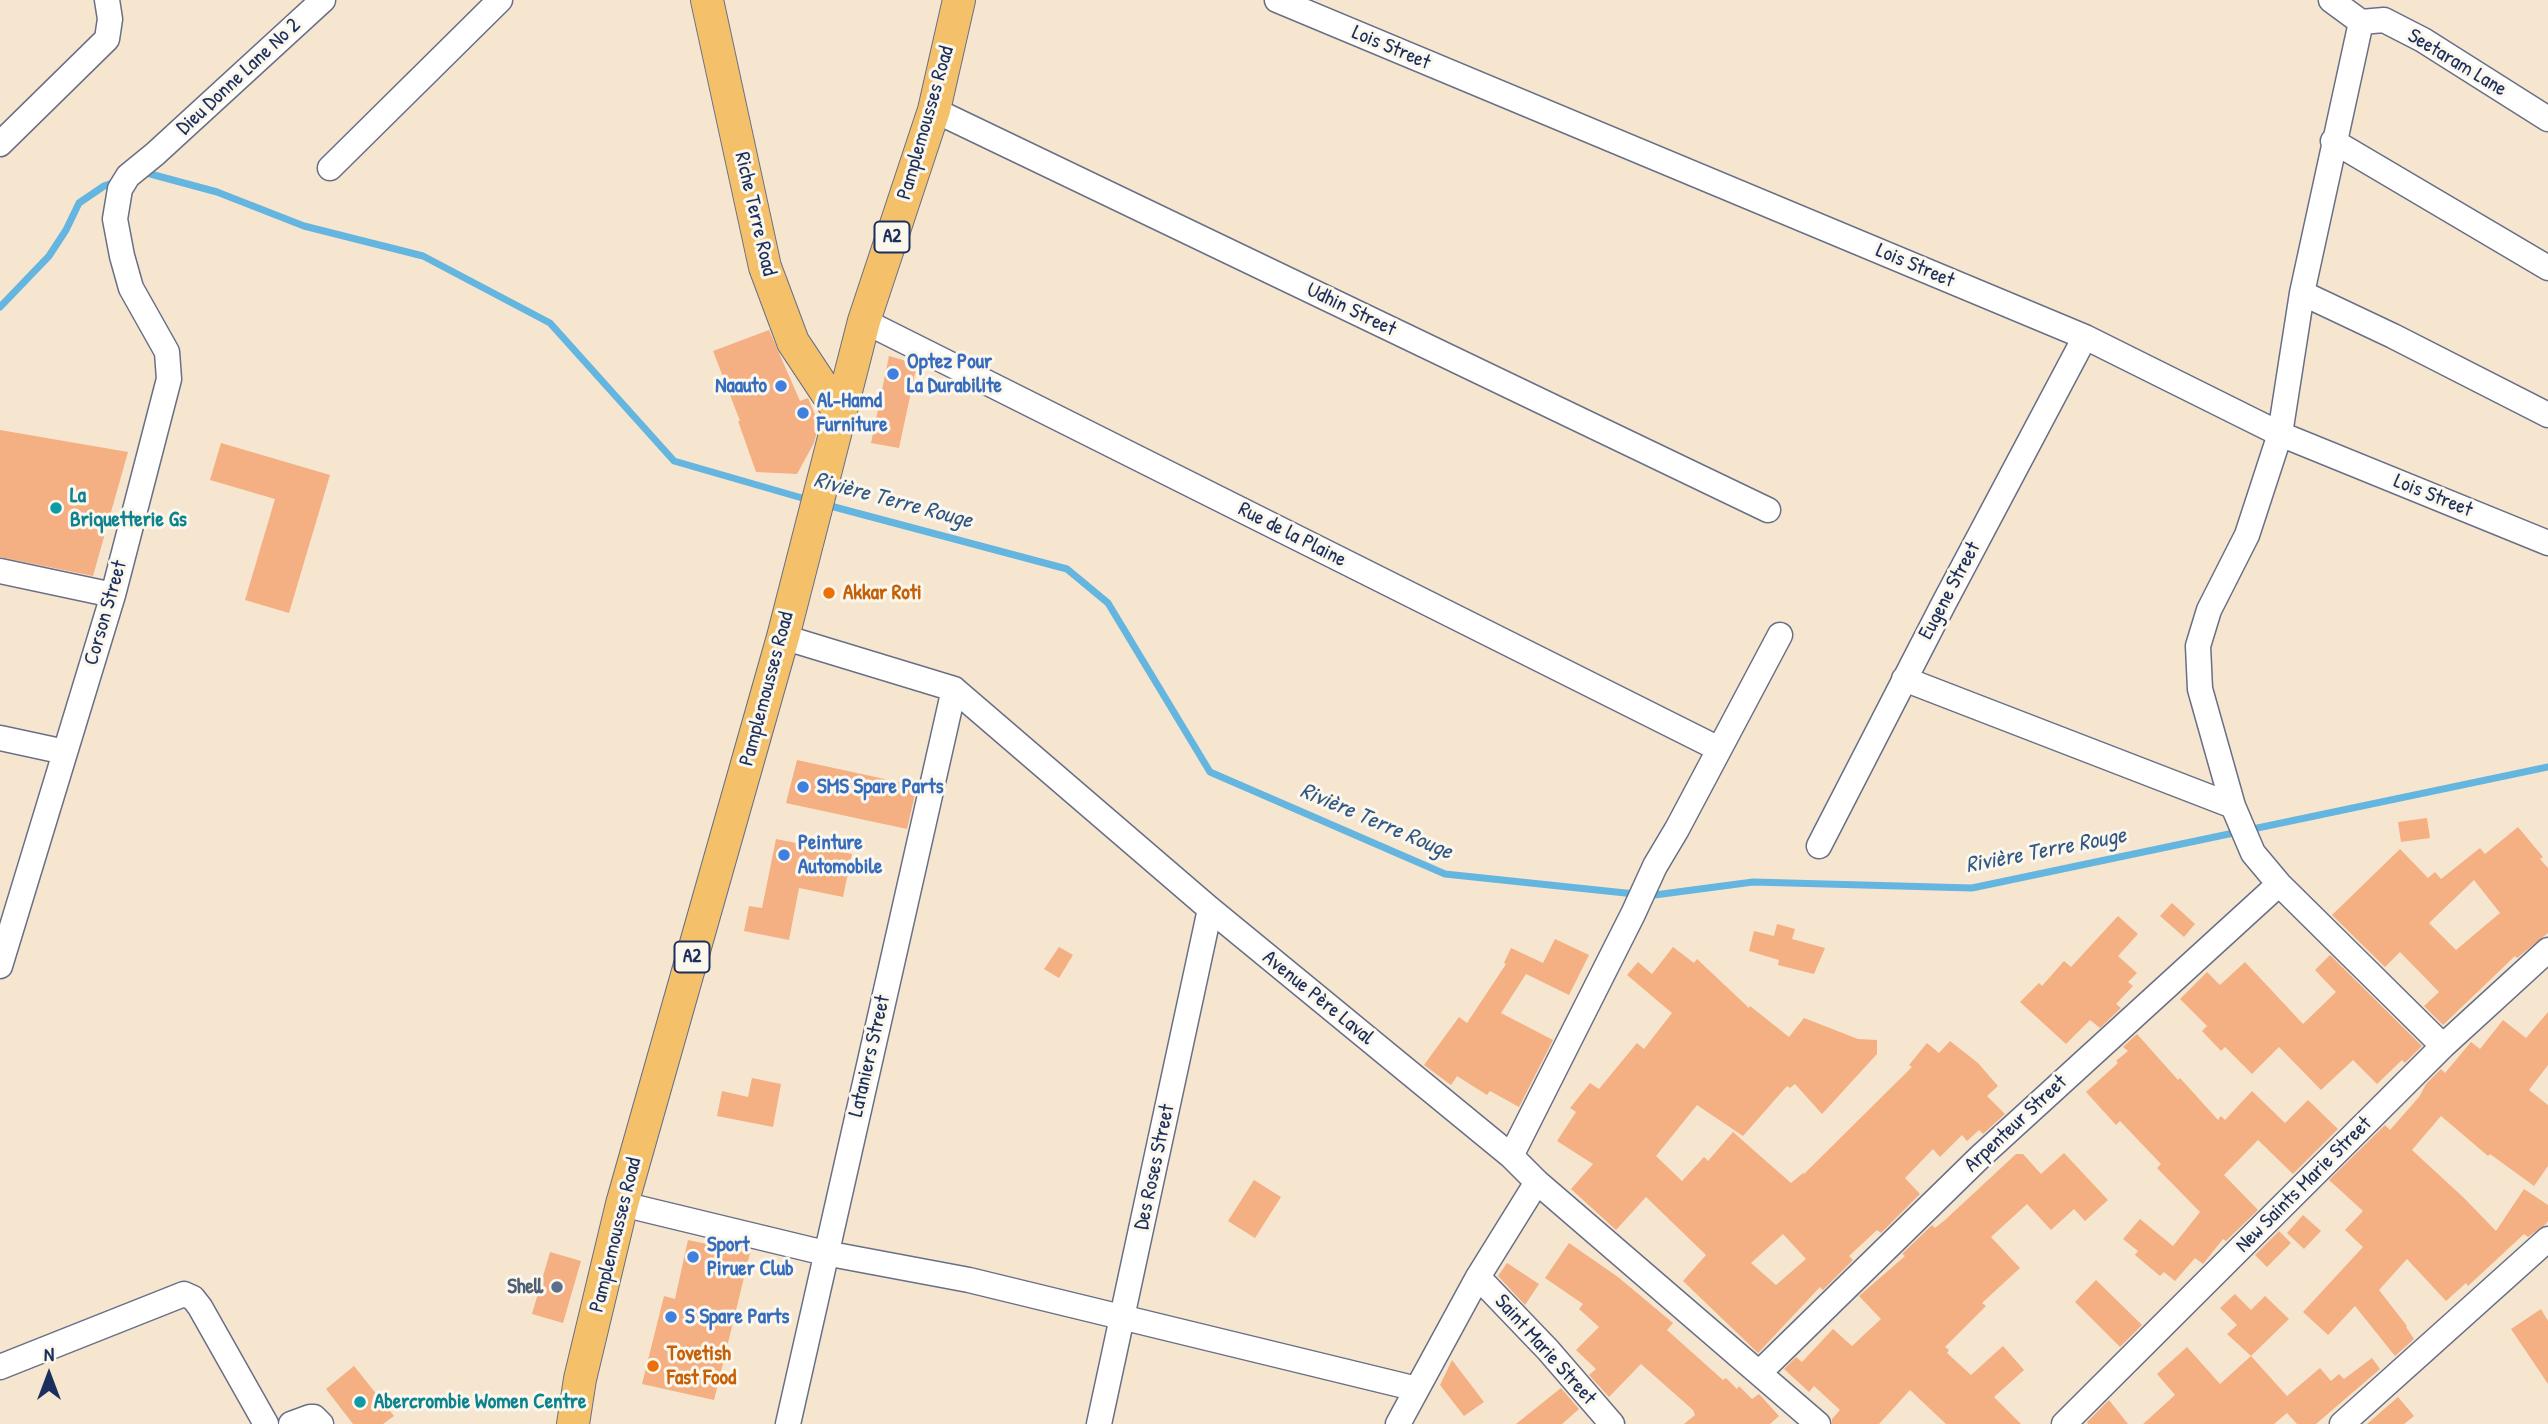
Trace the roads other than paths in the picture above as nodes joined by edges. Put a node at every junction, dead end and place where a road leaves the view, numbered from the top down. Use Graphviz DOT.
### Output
graph roads {
  1 [pos="107,0"];
  2 [pos="323,0"];
  3 [pos="500,0"];
  4 [pos="707,0"];
  5 [pos="959,0"];
  6 [pos="1277,0"];
  7 [pos="2331,0"];
  8 [pos="2361,22"];
  9 [pos="934,110"];
  10 [pos="2548,119"];
  11 [pos="2333,141"];
  12 [pos="0,144"];
  13 [pos="155,154"];
  14 [pos="330,167"];
  15 [pos="2548,268"];
  16 [pos="2302,293"];
  17 [pos="864,321"];
  18 [pos="2085,337"];
  19 [pos="840,413"];
  20 [pos="2548,415"];
  21 [pos="2280,434"];
  22 [pos="1768,510"];
  23 [pos="2548,543"];
  24 [pos="0,571"];
  25 [pos="113,596"];
  26 [pos="1780,635"];
  27 [pos="783,636"];
  28 [pos="1904,679"];
  29 [pos="954,689"];
  30 [pos="0,738"];
  31 [pos="1719,749"];
  32 [pos="65,752"];
  33 [pos="2237,815"];
  34 [pos="1819,846"];
  35 [pos="2279,884"];
  36 [pos="1210,909"];
  37 [pos="2548,950"];
  38 [pos="0,966"];
  39 [pos="2443,1046"];
  40 [pos="1511,1156"];
  41 [pos="1537,1182"];
  42 [pos="622,1204"];
  43 [pos="2548,1238"];
  44 [pos="825,1252"];
  45 [pos="1478,1277"];
  46 [pos="1123,1317"];
  47 [pos="1,1363"];
  48 [pos="1760,1371"];
  49 [pos="580,1379"];
  50 [pos="1417,1389"];
  51 [pos="266,1424"];
  52 [pos="291,1424"];
  53 [pos="321,1424"];
  54 [pos="555,1424"];
  55 [pos="573,1424"];
  56 [pos="788,1424"];
  57 [pos="1099,1424"];
  58 [pos="1398,1424"];
  59 [pos="1612,1424"];
  60 [pos="1818,1424"];
  61 [pos="2064,1424"];
  62 [pos="2342,1424"];
  1 -- 12 [label="street"];
  2 -- 13 [label="street, Dieu Donne Lane No 2"];
  3 -- 14 [label="street"];
  4 -- 19 [label="main road, Riche Terre Road"];
  5 -- 9 [label="main road, Pamplemousses Road / A2"];
  6 -- 18 [label="street, Lois Street"];
  7 -- 8 [label="street"];
  8 -- 10 [label="street, Seetaram Lane"];
  8 -- 11 [label="street"];
  9 -- 17 [label="main road, Pamplemousses Road / A2"];
  9 -- 22 [label="street, Udhin Street"];
  11 -- 15 [label="street"];
  11 -- 16 [label="street"];
  13 -- 25 [label="street, Corson Street"];
  16 -- 20 [label="street"];
  16 -- 21 [label="street"];
  17 -- 19 [label="main road, Pamplemousses Road / A2"];
  17 -- 31 [label="street, Rue de la Plaine"];
  18 -- 21 [label="street, Lois Street"];
  18 -- 28 [label="street, Eugene Street"];
  19 -- 27 [label="main road, Pamplemousses Road / A2"];
  21 -- 23 [label="street, Lois Street"];
  21 -- 33 [label="street"];
  24 -- 25 [label="street"];
  25 -- 32 [label="street, Corson Street"];
  26 -- 31 [label="street"];
  27 -- 29 [label="street, Avenue Père Laval"];
  27 -- 42 [label="main road, Pamplemousses Road / A2"];
  28 -- 33 [label="street"];
  28 -- 34 [label="street, Eugene Street"];
  29 -- 36 [label="street, Avenue Père Laval"];
  29 -- 44 [label="street, Lataniers Street"];
  30 -- 32 [label="street"];
  31 -- 40 [label="street"];
  32 -- 38 [label="street, Corson Street"];
  33 -- 35 [label="street"];
  35 -- 39 [label="street"];
  35 -- 48 [label="street, Arpenteur Street"];
  36 -- 40 [label="street, Avenue Père Laval"];
  36 -- 46 [label="street, Des Roses Street"];
  37 -- 39 [label="street, New Saints Marie Street"];
  39 -- 61 [label="street, New Saints Marie Street"];
  40 -- 41 [label="street, Avenue Père Laval"];
  41 -- 45 [label="street"];
  41 -- 48 [label="street, Avenue Père Laval"];
  42 -- 44 [label="street"];
  42 -- 49 [label="main road, Pamplemousses Road / A2"];
  43 -- 62 [label="street"];
  44 -- 46 [label="street"];
  44 -- 56 [label="street, Lataniers Street"];
  45 -- 50 [label="street"];
  45 -- 59 [label="street, Saint Marie Street"];
  46 -- 50 [label="street"];
  46 -- 57 [label="street, Des Roses Street"];
  47 -- 51 [label="street"];
  48 -- 60 [label="street, Avenue Père Laval"];
  49 -- 54 [label="main road, Pamplemousses Road / A2"];
  49 -- 55 [label="main road, Pamplemousses Road / A2"];
  50 -- 58 [label="street"];
  52 -- 53 [label="street"];
}
